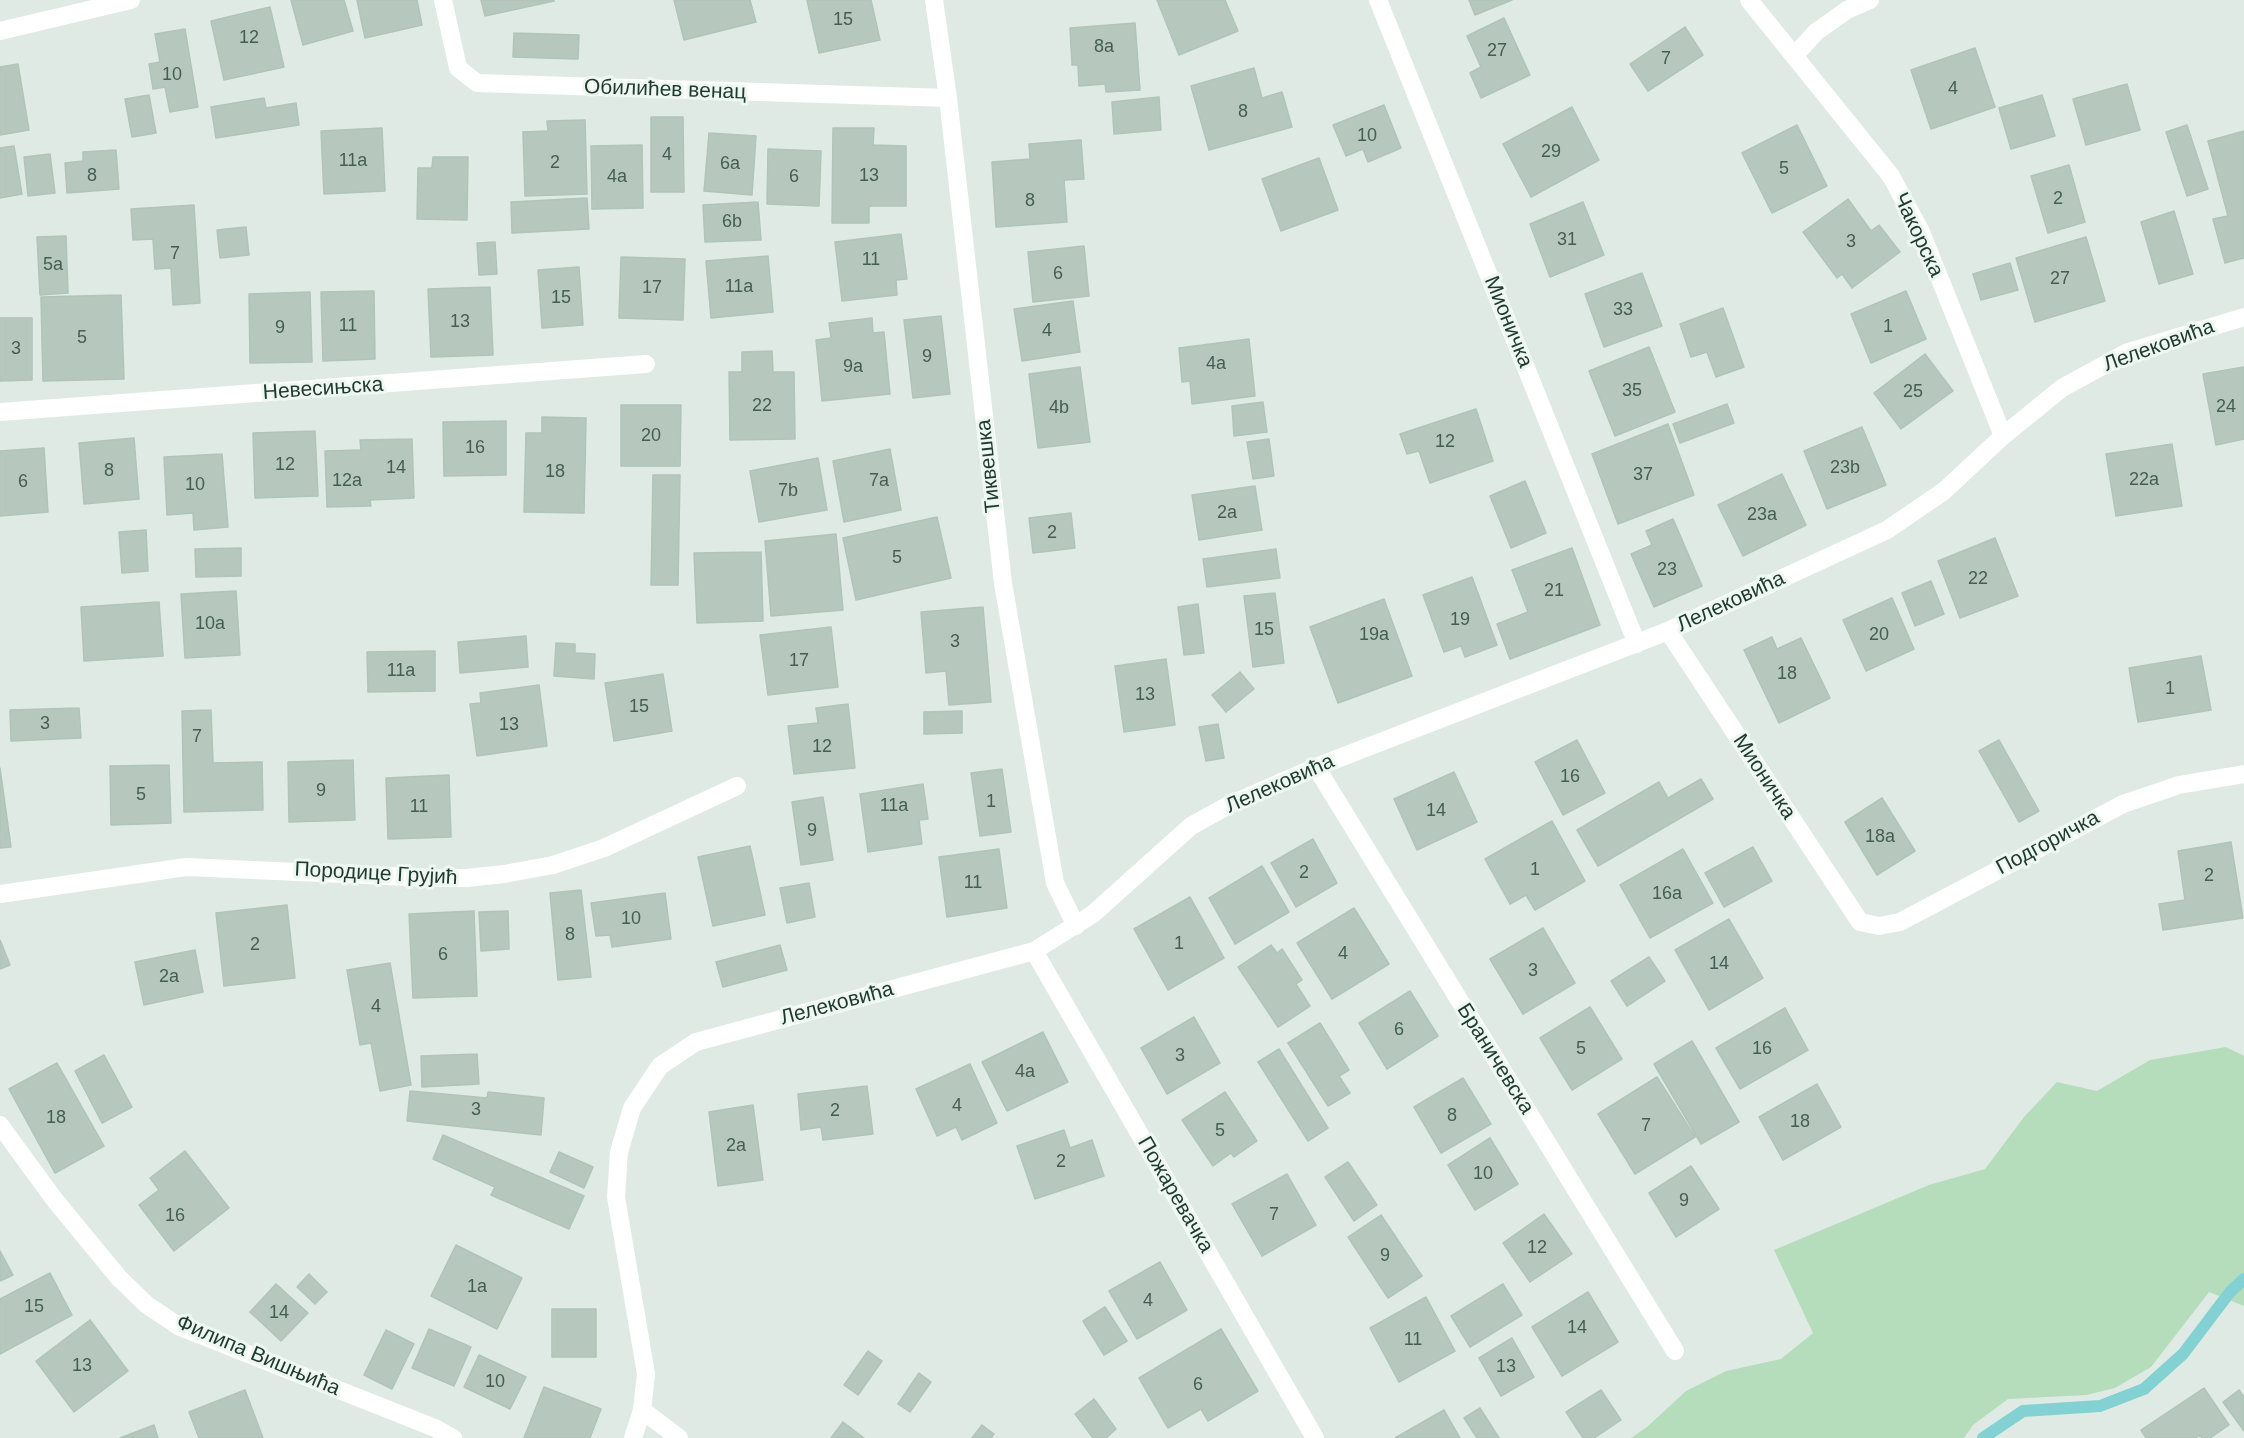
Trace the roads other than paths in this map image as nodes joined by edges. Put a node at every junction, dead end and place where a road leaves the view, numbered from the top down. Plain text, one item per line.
1 (131, 0) edge
2 (443, 0) edge
3 (934, 0) edge
4 (1378, 0) edge
5 (1749, 0) edge
6 (1870, 0) edge
7 (0, 31) edge
8 (1795, 55) junction
9 (948, 98) junction
10 (2244, 317) edge
11 (646, 364) dead end
12 (0, 412) edge
13 (2002, 436) junction
14 (1668, 631) junction
15 (1637, 644) junction
16 (1316, 766) junction
17 (2244, 774) edge
18 (737, 786) dead end
19 (0, 894) edge
20 (1860, 922) joint
21 (1076, 926) junction
22 (1034, 951) junction
23 (0, 1125) edge
24 (1675, 1351) dead end
25 (642, 1410) junction
26 (453, 1438) edge
27 (633, 1438) edge
28 (678, 1438) edge
29 (1316, 1438) edge

1 - 7 street
2 - 9 street, Обилићев венац
3 - 9 street, Тиквешка
4 - 15 street, Мионичка
5 - 8 street, Чакорска
6 - 8 street
8 - 13 street, Чакорска
9 - 21 street, Тиквешка
10 - 13 street, Лелековића
11 - 12 street, Невесињска
13 - 14 street, Лелековића
14 - 15 street, Лелековића
14 - 20 street, Мионичка
15 - 16 street, Лелековића
16 - 21 street, Лелековића
16 - 24 street, Браничевска
17 - 20 street, Подгоричка
18 - 19 street, Породице Грујић
21 - 22 street, Лелековића
22 - 25 street, Лелековића
22 - 29 street, Пожаревачка
23 - 26 street, Филипа Вишњића
25 - 27 street, Лелековића
25 - 28 street

